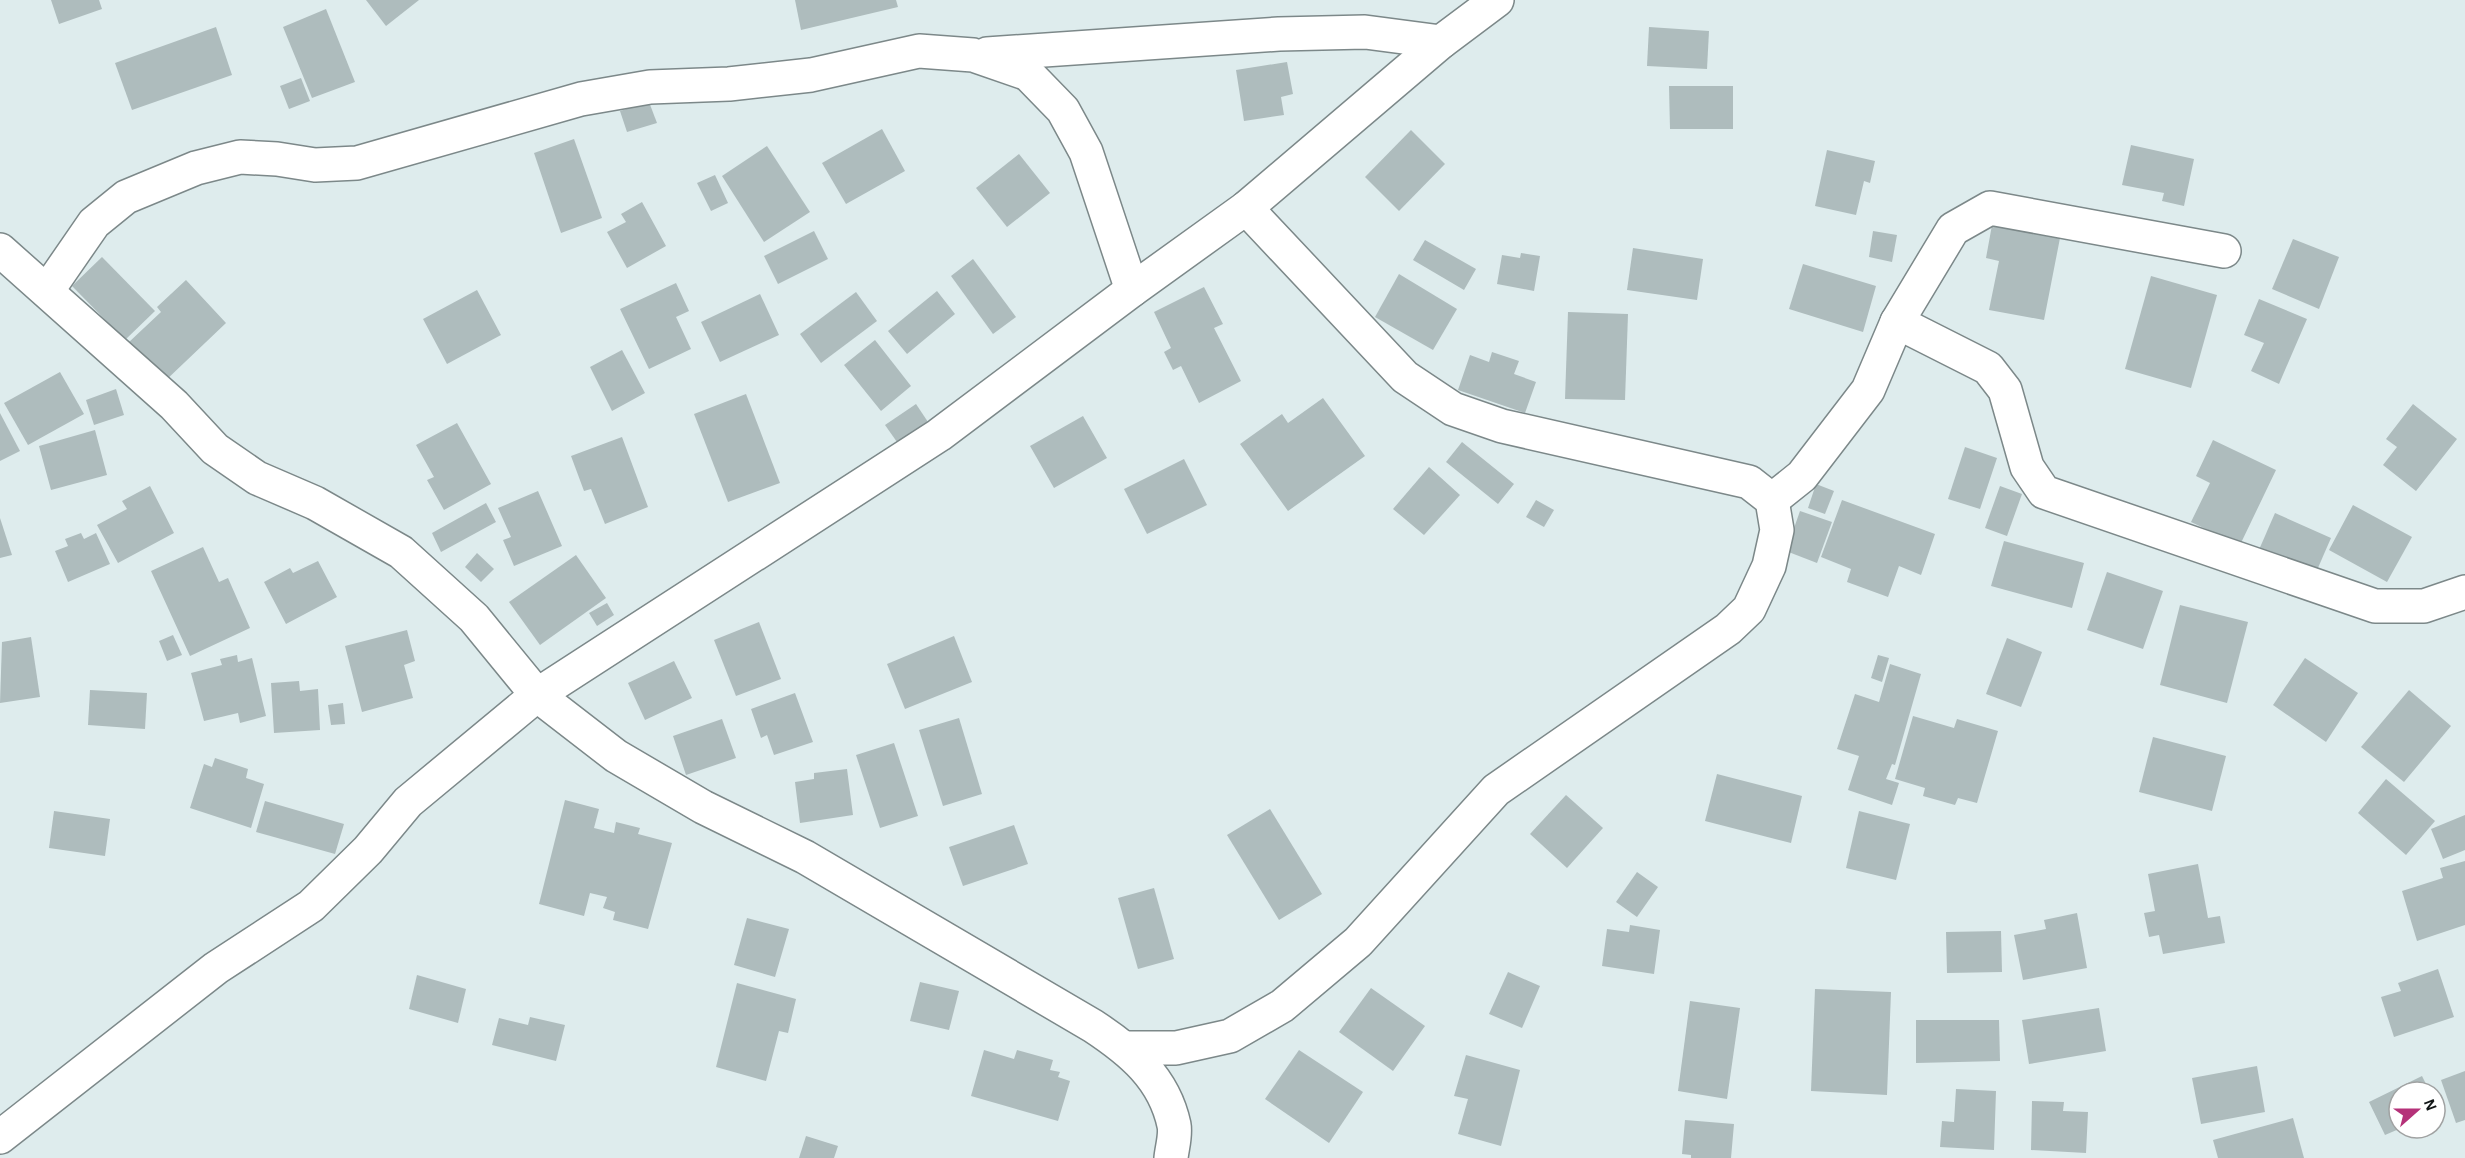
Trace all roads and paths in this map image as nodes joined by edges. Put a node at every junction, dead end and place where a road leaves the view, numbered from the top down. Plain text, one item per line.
1 (1497, 0) edge
2 (1441, 42) junction
3 (973, 55) junction
4 (1246, 207) junction
5 (0, 250) edge
6 (2224, 251) dead end
7 (1132, 290) junction
8 (46, 291) junction
9 (1897, 322) junction
10 (1772, 500) junction
11 (2465, 592) edge
12 (537, 694) junction
13 (1127, 1048) junction
14 (0, 1137) edge
15 (1171, 1158) edge

1 - 2 street
2 - 3 street
2 - 4 street
3 - 7 street
3 - 8 street
4 - 7 street
4 - 10 street
5 - 8 street
6 - 9 street
7 - 12 street
8 - 12 street
9 - 10 street
9 - 11 street
10 - 13 street
12 - 13 street
12 - 14 street
13 - 15 street

